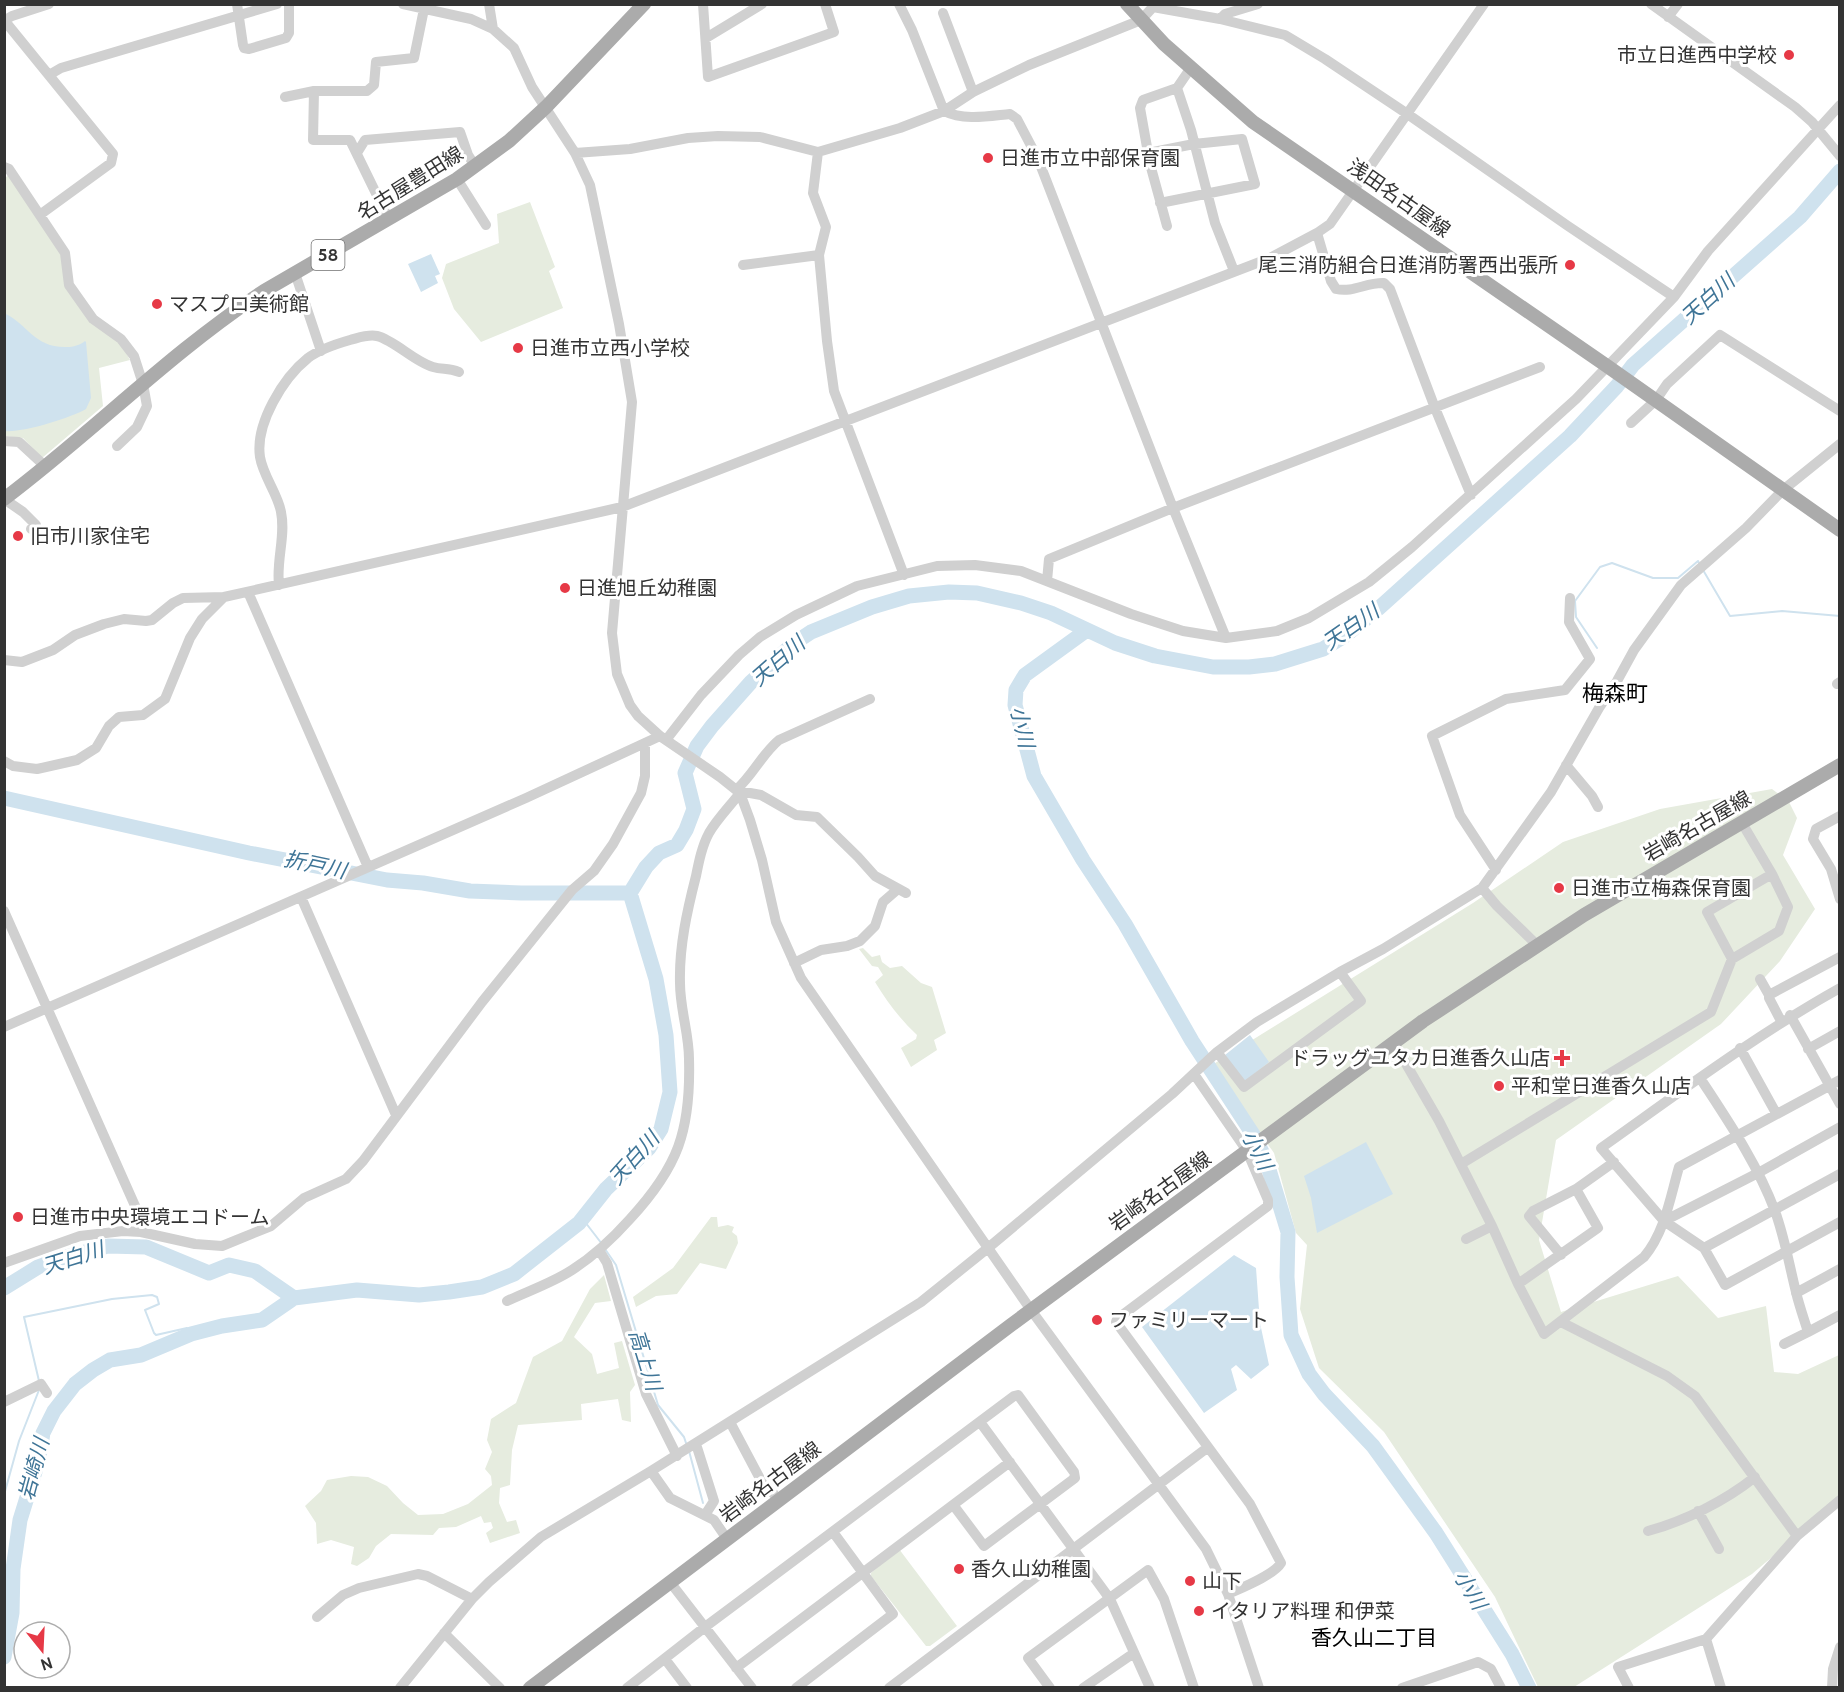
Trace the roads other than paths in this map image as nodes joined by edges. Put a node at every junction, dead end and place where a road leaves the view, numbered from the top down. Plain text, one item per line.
1 (49, 4) edge
2 (277, 4) edge
3 (289, 4) edge
4 (403, 4) edge
5 (489, 4) edge
6 (703, 4) edge
7 (762, 4) edge
8 (825, 4) edge
9 (899, 4) edge
10 (1127, 4) edge
11 (1258, 4) edge
12 (1484, 4) edge
13 (1651, 4) edge
14 (1678, 4) edge
15 (642, 5) edge
16 (1153, 6) edge
17 (424, 9) junction
18 (238, 10) edge
19 (943, 13) dead end
20 (1668, 17) junction
21 (1220, 19) junction
22 (5, 20) edge
23 (1141, 20) junction
24 (493, 29) junction
25 (706, 38) junction
26 (1190, 69) junction
27 (49, 75) junction
28 (1178, 88) junction
29 (314, 91) junction
30 (973, 92) junction
31 (285, 97) dead end
32 (1839, 105) edge
33 (546, 107) junction
34 (944, 111) junction
35 (1406, 113) junction
36 (1820, 133) junction
37 (1194, 144) junction
38 (818, 152) junction
39 (357, 153) junction
40 (575, 153) junction
41 (1148, 153) junction
42 (1839, 156) edge
43 (475, 166) junction
44 (6, 170) edge
45 (457, 179) junction
46 (1354, 190) junction
47 (1207, 192) junction
48 (1160, 203) junction
49 (41, 214) junction
50 (389, 220) junction
51 (486, 225) dead end
52 (1167, 226) dead end
53 (1317, 233) junction
54 (819, 255) junction
55 (743, 266) dead end
56 (1233, 271) junction
57 (296, 273) junction
58 (1674, 297) junction
59 (1102, 321) junction
60 (321, 351) junction
61 (1607, 366) junction
62 (1540, 367) dead end
63 (459, 372) dead end
64 (143, 384) junction
65 (1656, 400) junction
66 (1435, 408) junction
67 (1839, 411) edge
68 (847, 422) junction
69 (1631, 423) dead end
70 (4, 441) edge
71 (1839, 444) edge
72 (117, 446) dead end
73 (46, 467) junction
74 (1784, 490) junction
75 (1471, 495) junction
76 (4, 499) edge
77 (622, 507) junction
78 (1173, 508) junction
79 (31, 530) dead end
80 (1839, 530) edge
81 (904, 575) junction
82 (1047, 581) junction
83 (279, 585) junction
84 (248, 592) junction
85 (224, 597) junction
86 (1570, 598) dead end
87 (1226, 638) junction
88 (4, 660) edge
89 (870, 699) dead end
90 (663, 738) junction
91 (645, 745) junction
92 (4, 761) edge
93 (1566, 765) junction
94 (1839, 765) edge
95 (738, 792) junction
96 (1598, 807) dead end
97 (1839, 816) edge
98 (1742, 824) junction
99 (368, 867) junction
100 (1496, 870) junction
101 (1772, 874) junction
102 (1482, 888) junction
103 (1839, 892) edge
104 (301, 897) junction
105 (4, 911) edge
106 (1537, 945) junction
107 (1839, 957) edge
108 (1732, 959) junction
109 (794, 963) junction
110 (1340, 972) junction
111 (1760, 979) dead end
112 (1839, 988) edge
113 (1769, 995) junction
114 (48, 1008) junction
115 (1786, 1018) junction
116 (4, 1027) edge
117 (1839, 1031) edge
118 (1394, 1043) junction
119 (1740, 1048) junction
120 (1808, 1048) junction
121 (1214, 1055) junction
122 (1197, 1071) junction
123 (1700, 1078) junction
124 (1839, 1080) edge
125 (1829, 1085) junction
126 (1839, 1104) edge
127 (1776, 1113) junction
128 (396, 1115) junction
129 (1839, 1127) edge
130 (1738, 1135) junction
131 (1250, 1149) junction
132 (1614, 1162) junction
133 (1461, 1164) junction
134 (1758, 1173) junction
135 (1839, 1174) edge
136 (1576, 1189) junction
137 (1774, 1210) junction
138 (1664, 1221) junction
139 (1839, 1222) edge
140 (1492, 1226) junction
141 (141, 1232) junction
142 (1466, 1239) dead end
143 (602, 1247) junction
144 (988, 1248) junction
145 (1704, 1248) junction
146 (1788, 1251) junction
147 (1560, 1255) junction
148 (4, 1263) edge
149 (1839, 1269) edge
150 (1518, 1284) junction
151 (1796, 1293) junction
152 (507, 1301) dead end
153 (1031, 1310) junction
154 (1839, 1315) edge
155 (1561, 1322) junction
156 (1808, 1332) junction
157 (1784, 1344) dead end
158 (48, 1393) dead end
159 (4, 1402) edge
160 (730, 1422) junction
161 (980, 1422) junction
162 (1207, 1448) junction
163 (687, 1449) junction
164 (1010, 1462) junction
165 (651, 1472) junction
166 (1755, 1477) junction
167 (1160, 1483) junction
168 (778, 1500) junction
169 (1839, 1500) edge
170 (1039, 1503) junction
171 (954, 1506) junction
172 (1698, 1511) junction
173 (705, 1515) junction
174 (1648, 1531) dead end
175 (833, 1532) junction
176 (1797, 1536) junction
177 (727, 1539) junction
178 (1073, 1548) junction
179 (1719, 1549) dead end
180 (863, 1573) junction
181 (670, 1582) junction
182 (1228, 1594) junction
183 (472, 1599) junction
184 (1110, 1599) junction
185 (317, 1617) dead end
186 (705, 1627) junction
187 (444, 1633) junction
188 (1706, 1638) junction
189 (1839, 1647) edge
190 (1134, 1653) junction
191 (665, 1659) junction
192 (736, 1668) junction
193 (400, 1688) edge
194 (500, 1688) edge
195 (530, 1688) edge
196 (627, 1688) edge
197 (687, 1688) edge
198 (752, 1688) edge
199 (796, 1688) edge
200 (889, 1688) edge
201 (1050, 1688) edge
202 (1083, 1688) edge
203 (1150, 1688) edge
204 (1194, 1688) edge
205 (1259, 1688) edge
206 (1402, 1688) edge
207 (1501, 1688) edge
208 (1629, 1688) edge
209 (1721, 1688) edge
210 (1832, 1688) edge

1 - 22 street
2 - 18 street
3 - 18 street
4 - 17 street
5 - 24 street
6 - 25 street
7 - 25 street
8 - 25 street
9 - 34 street
10 - 23 main road, 浅田名古屋線
11 - 21 street
12 - 35 street
13 - 20 street
14 - 20 street
15 - 33 main road, 名古屋豊田線 / 58
16 - 21 street
16 - 23 street
17 - 24 street
17 - 29 street
18 - 27 street
19 - 30 street
20 - 36 street
21 - 35 street
22 - 27 street
23 - 26 main road, 浅田名古屋線
23 - 30 street
24 - 33 street
26 - 28 street
26 - 46 main road, 浅田名古屋線
27 - 49 street
28 - 37 street
28 - 41 street
29 - 31 street
29 - 39 street
30 - 34 street
32 - 36 street
33 - 40 street
33 - 43 main road, 名古屋豊田線 / 58
34 - 38 street
34 - 59 street
35 - 46 street
35 - 58 street
36 - 42 street
36 - 58 street
37 - 41 street
37 - 47 street
37 - 47 street
38 - 40 street
38 - 54 street
39 - 43 street
39 - 50 street
40 - 77 street
41 - 48 street
43 - 45 main road, 名古屋豊田線 / 58
44 - 49 street
45 - 50 main road, 名古屋豊田線 / 58
45 - 51 street
46 - 53 street
46 - 61 main road, 浅田名古屋線
47 - 48 street
47 - 56 street
48 - 52 street
49 - 64 street
50 - 57 main road, 名古屋豊田線 / 58
53 - 56 street
53 - 66 street
54 - 55 street
54 - 68 street
56 - 59 street
57 - 60 street
57 - 64 main road, 名古屋豊田線 / 58
58 - 61 street
59 - 68 street
59 - 78 street
60 - 63 street
60 - 83 street
61 - 65 main road, 浅田名古屋線
61 - 75 street
62 - 66 street
64 - 72 street
64 - 73 main road, 名古屋豊田線 / 58
65 - 67 street
65 - 69 street
65 - 74 main road, 浅田名古屋線
66 - 75 street
66 - 78 street
68 - 77 street
68 - 81 street
70 - 73 street
71 - 74 street
73 - 76 main road, 名古屋豊田線 / 58
74 - 80 main road, 浅田名古屋線
74 - 93 street
75 - 87 street
76 - 79 street
77 - 83 street
77 - 90 street
78 - 82 street
78 - 87 street
81 - 82 street
81 - 90 street
82 - 87 street
83 - 84 street
84 - 85 street
84 - 99 street
85 - 88 street
85 - 92 street
86 - 100 street
89 - 95 street
90 - 91 street
90 - 95 street
91 - 99 street
91 - 128 street
93 - 96 street
93 - 100 street
94 - 98 main road, 岩崎名古屋線
95 - 109 street
95 - 109 street
95 - 143 street
97 - 103 street
98 - 101 street
98 - 106 main road, 岩崎名古屋線
99 - 104 street
100 - 102 street
101 - 108 street
101 - 108 street
102 - 106 street
102 - 110 street
104 - 114 street
104 - 128 street
105 - 114 street
106 - 118 main road, 岩崎名古屋線
107 - 113 street
108 - 133 street
109 - 144 street
110 - 121 street
110 - 121 street
111 - 113 street
112 - 115 street
113 - 115 street
114 - 116 street
114 - 141 street
115 - 119 street
115 - 120 street
117 - 120 street
118 - 131 main road, 岩崎名古屋線
118 - 133 street
119 - 123 street
119 - 127 street
120 - 125 street
121 - 122 street
122 - 131 street
122 - 144 street
123 - 130 street
123 - 132 street
124 - 125 street
125 - 126 street
125 - 127 street
127 - 130 street
128 - 141 street
129 - 134 street
130 - 134 street
130 - 138 street
131 - 153 main road, 岩崎名古屋線
131 - 162 street
132 - 136 street
132 - 138 street
133 - 140 street
134 - 137 street
134 - 138 street
135 - 137 street
136 - 147 street
136 - 147 street
137 - 145 street
137 - 146 street
138 - 145 street
138 - 155 street
139 - 146 street
140 - 142 street
140 - 150 street
141 - 148 street
143 - 152 street
143 - 163 street
144 - 153 street
144 - 160 street
145 - 146 street
146 - 151 street
147 - 150 street
149 - 151 street
150 - 155 street
151 - 156 street
153 - 167 street
153 - 168 main road, 岩崎名古屋線
154 - 156 street
155 - 166 street
156 - 157 street
158 - 159 street
160 - 163 street
160 - 168 street
161 - 164 street
161 - 170 street
161 - 175 street
162 - 167 street
162 - 182 street
163 - 165 street
163 - 173 street
164 - 170 street
164 - 171 street
165 - 173 street
165 - 183 street
166 - 172 street
166 - 176 street
167 - 178 street
167 - 182 street
168 - 177 main road, 岩崎名古屋線
169 - 176 street
170 - 171 street
170 - 178 street
171 - 180 street
172 - 174 street
172 - 179 street
173 - 177 street
175 - 180 street
175 - 186 street
176 - 188 street
177 - 181 main road, 岩崎名古屋線
178 - 184 street
178 - 200 street
180 - 192 street
180 - 199 street
181 - 186 street
181 - 195 main road, 岩崎名古屋線
182 - 205 street
183 - 185 street
183 - 187 street
184 - 190 street
184 - 201 street
184 - 204 street
186 - 191 street
186 - 192 street
187 - 193 street
187 - 194 street
188 - 208 street
188 - 209 street
189 - 210 street
190 - 202 street
190 - 203 street
191 - 196 street
191 - 197 street
192 - 198 street
206 - 207 street

